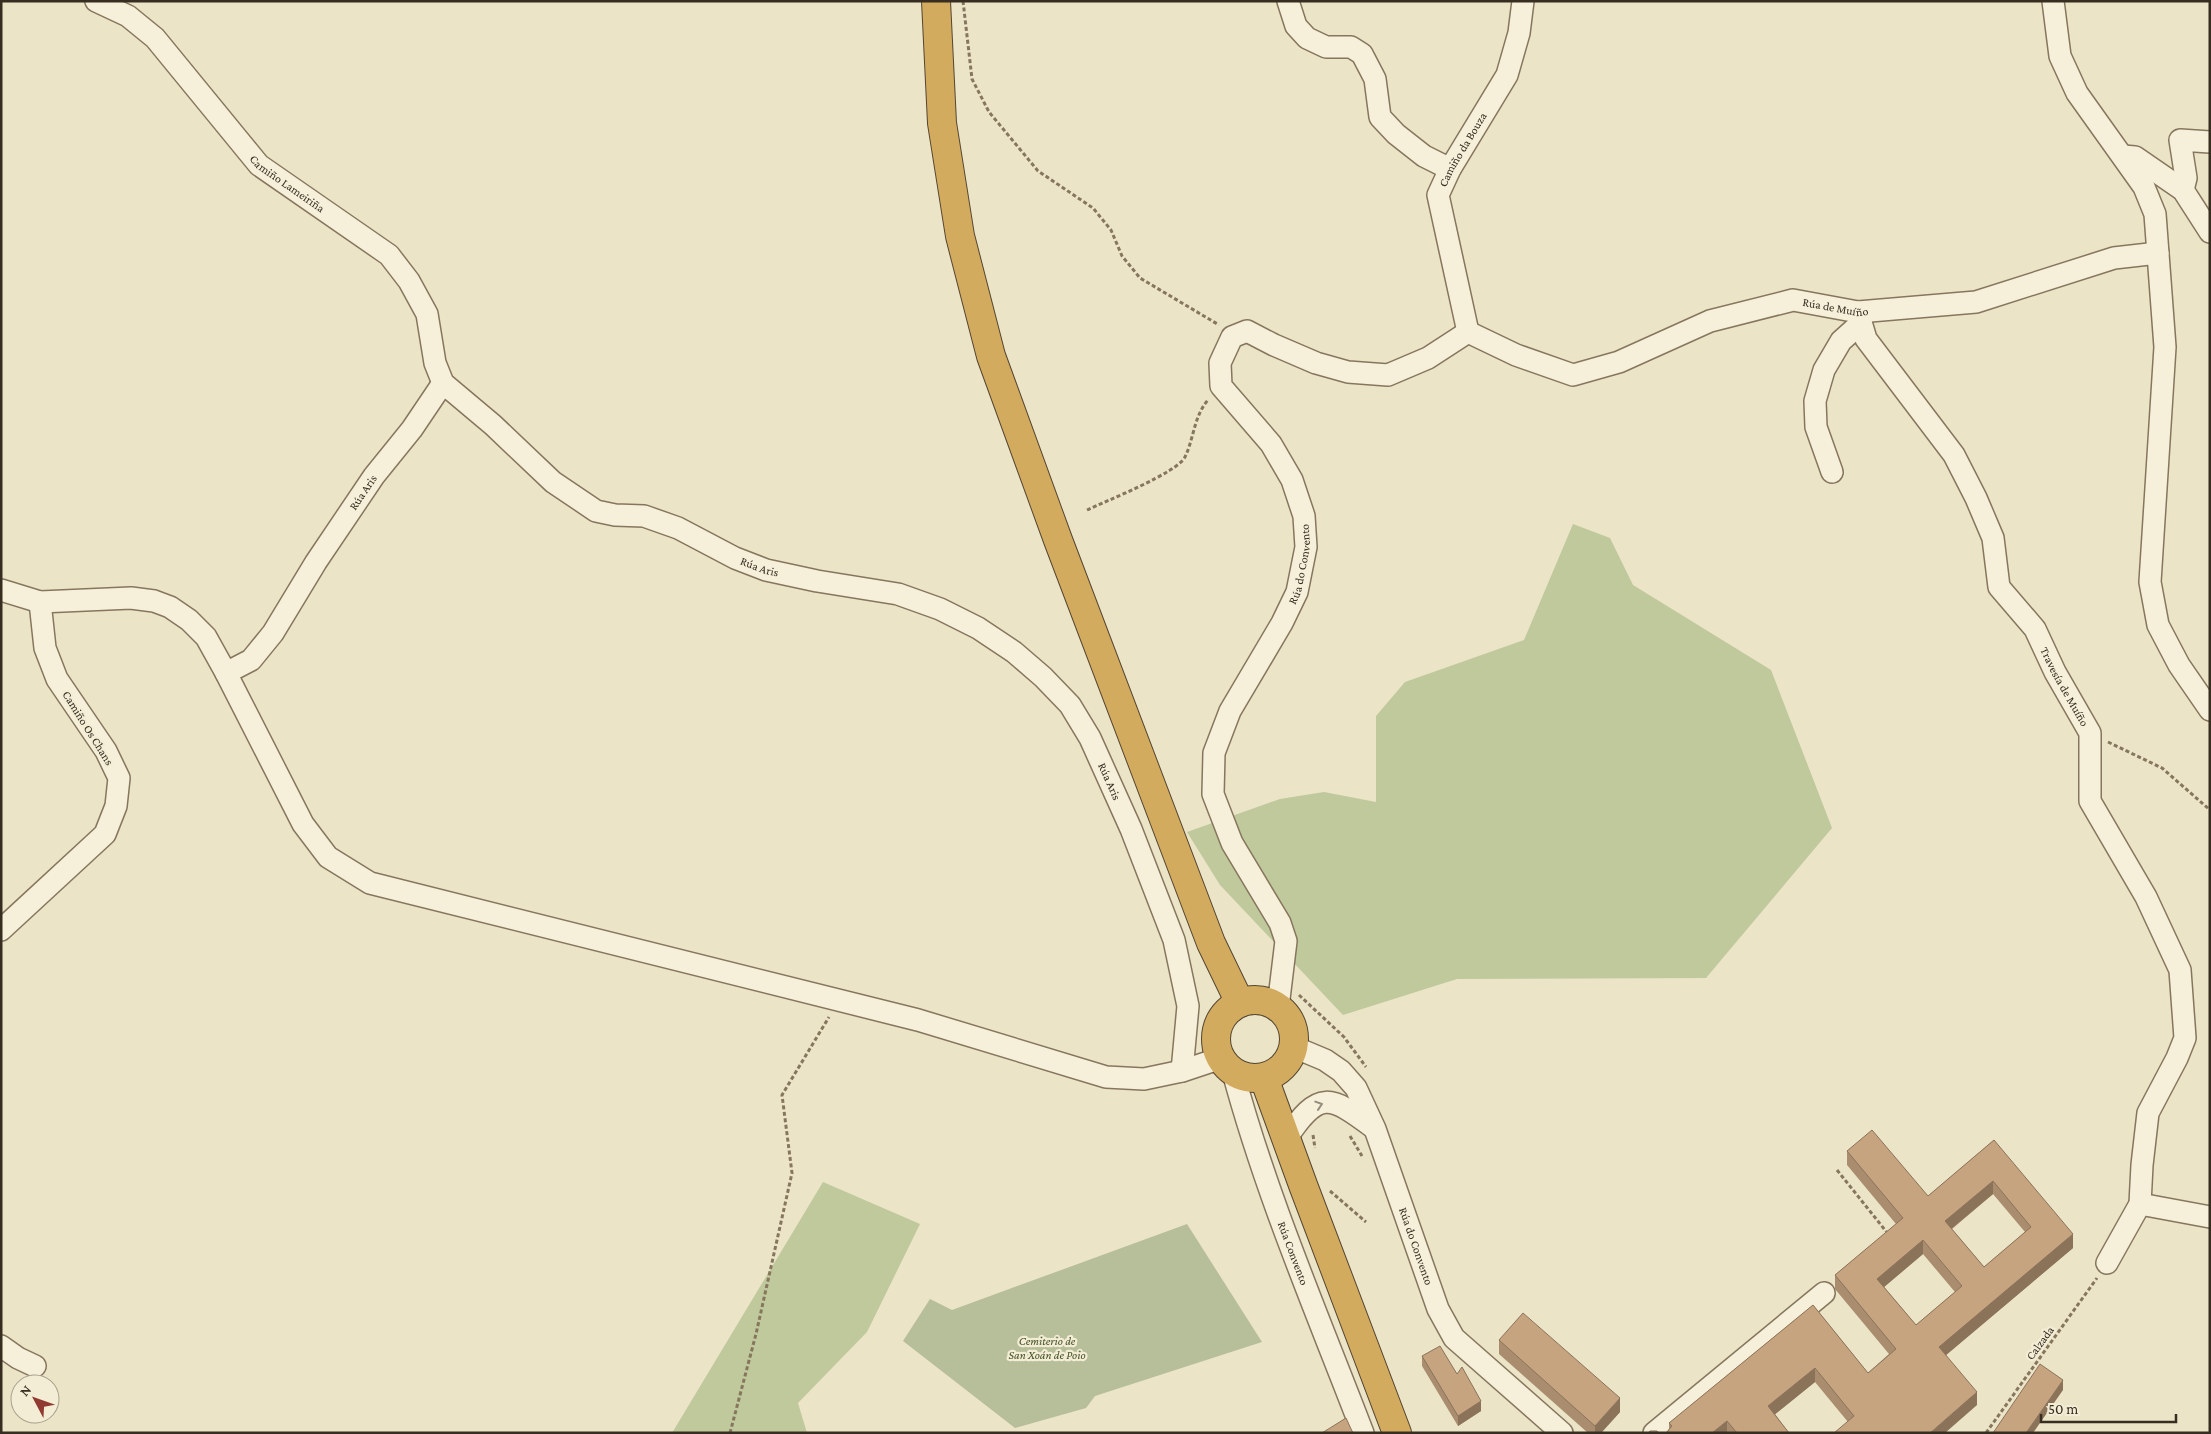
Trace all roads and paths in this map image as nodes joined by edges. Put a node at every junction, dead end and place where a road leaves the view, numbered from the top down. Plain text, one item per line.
1 (96, 1) edge
2 (936, 1) edge
3 (963, 1) edge
4 (1288, 1) edge
5 (1524, 1) edge
6 (2053, 1) edge
7 (2210, 142) edge
8 (2123, 156) junction
9 (1450, 169) junction
10 (2183, 190) junction
11 (2210, 232) edge
12 (2158, 253) junction
13 (1859, 318) junction
14 (1468, 332) junction
15 (1232, 337) junction
16 (443, 383) junction
17 (1221, 386) junction
18 (1832, 472) dead end
19 (1087, 510) dead end
20 (1, 590) edge
21 (40, 602) junction
22 (226, 673) junction
23 (2210, 710) edge
24 (2090, 733) junction
25 (2210, 810) edge
26 (1, 930) edge
27 (839, 1000) junction
28 (1240, 1002) junction
29 (1278, 1006) junction
30 (1294, 1047) junction
31 (1227, 1065) junction
32 (1182, 1071) junction
33 (1264, 1078) junction
34 (1375, 1129) junction
35 (1315, 1130) dead end
36 (1349, 1134) dead end
37 (1286, 1139) junction
38 (1317, 1153) dead end
39 (1365, 1160) dead end
40 (1836, 1170) dead end
41 (1303, 1185) junction
42 (2140, 1204) junction
43 (2210, 1217) edge
44 (1366, 1222) dead end
45 (1890, 1237) edge
46 (2107, 1263) joint
47 (1824, 1293) dead end
48 (1, 1346) edge
49 (35, 1366) dead end
50 (730, 1433) edge
51 (1363, 1433) edge
52 (1397, 1433) edge
53 (1562, 1433) edge
54 (1654, 1433) edge
55 (1986, 1433) edge

1 - 16 street, Camiño Lameiriña
2 - 28 highway
3 - 15 path
4 - 9 street
5 - 9 street, Camiño da Bouza
6 - 8 street
7 - 10 street
8 - 10 street
8 - 12 street
9 - 14 street, Camiño da Bouza
10 - 11 street
12 - 13 street, Rúa de Muíño
12 - 23 street
13 - 14 street, Rúa de Muíño
13 - 18 street
13 - 24 street, Travesía de Muíño
14 - 15 street
15 - 17 street
16 - 22 street, Rúa Aris
16 - 32 street, Rúa Aris
17 - 19 path
17 - 29 street, Rúa do Convento
20 - 21 street
21 - 22 street
21 - 26 street, Camiño Os Chans
22 - 27 street
24 - 25 path
24 - 42 street, Travesía de Muíño
27 - 32 street
27 - 50 path
28 - 29 highway
28 - 31 highway
29 - 30 highway
30 - 33 highway
30 - 34 street, Rúa do Convento
31 - 32 street
31 - 33 highway
31 - 51 street, Rúa Convento
33 - 37 highway
37 -> 34 street
34 - 53 street, Rúa do Convento
35 - 38 path
36 - 39 path
37 - 41 highway
40 - 45 path
41 - 44 path
41 - 52 highway
42 - 43 street
42 - 46 street, Travesía de Muíño
46 - 55 path, Calzada
47 - 54 street
48 - 49 street

